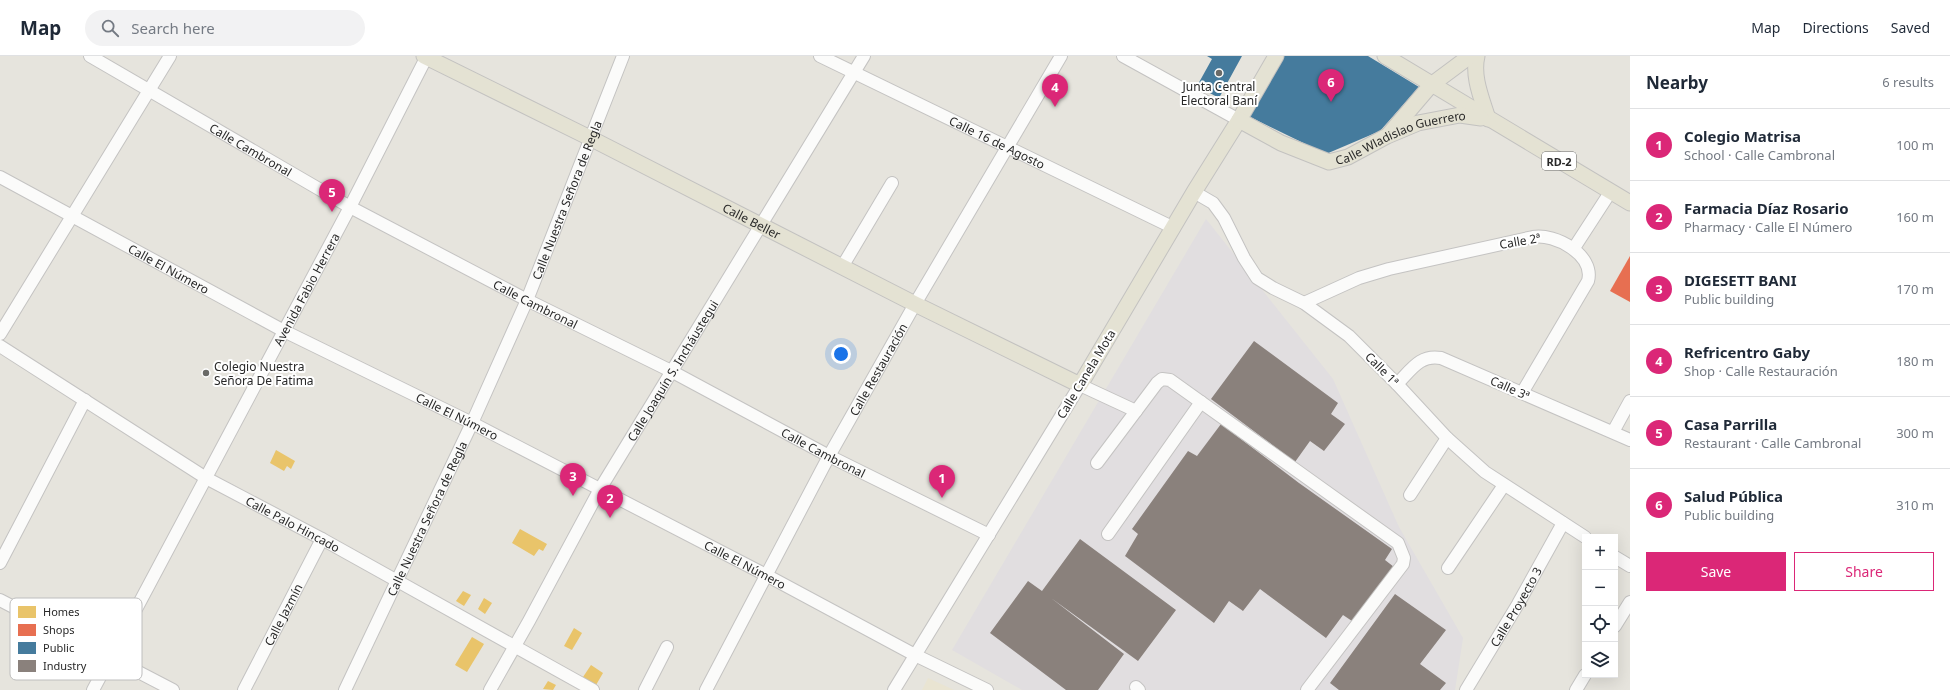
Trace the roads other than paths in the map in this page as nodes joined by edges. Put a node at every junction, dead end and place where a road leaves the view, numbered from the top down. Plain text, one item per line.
1 (90, 56) edge
2 (170, 56) edge
3 (426, 56) edge
4 (623, 56) edge
5 (820, 56) edge
6 (864, 56) edge
7 (1061, 56) edge
8 (1123, 56) edge
9 (1276, 56) edge
10 (1385, 56) edge
11 (1470, 56) edge
12 (1477, 56) edge
13 (854, 73) junction
14 (1431, 85) junction
15 (149, 91) junction
16 (1488, 119) junction
17 (1239, 120) junction
18 (1387, 136) junction
19 (590, 138) junction
20 (1006, 147) junction
21 (0, 177) edge
22 (892, 183) dead end
23 (1611, 191) junction
24 (1194, 192) junction
25 (1630, 203) edge
26 (350, 207) junction
27 (72, 216) junction
28 (760, 226) junction
29 (1174, 228) junction
30 (1574, 248) junction
31 (842, 267) junction
32 (527, 300) junction
33 (1304, 303) junction
34 (915, 304) junction
35 (284, 330) junction
36 (0, 334) edge
37 (0, 346) edge
38 (671, 371) junction
39 (1397, 384) junction
40 (1080, 385) junction
41 (1522, 393) junction
42 (85, 400) junction
43 (1630, 401) edge
44 (1201, 402) junction
45 (1136, 411) junction
46 (472, 423) junction
47 (1613, 432) junction
48 (1447, 438) junction
49 (1630, 440) edge
50 (829, 456) junction
51 (1096, 463) dead end
52 (206, 478) junction
53 (1504, 485) junction
54 (600, 489) junction
55 (1410, 495) dead end
56 (1563, 523) junction
57 (1108, 534) dead end
58 (989, 535) junction
59 (1582, 535) edge
60 (322, 539) junction
61 (1618, 559) edge
62 (0, 563) edge
63 (1630, 566) edge
64 (1448, 568) dead end
65 (766, 575) junction
66 (398, 581) junction
67 (141, 598) edge
68 (0, 600) edge
69 (1630, 602) edge
70 (10, 605) edge
71 (1618, 621) edge
72 (514, 646) junction
73 (667, 647) dead end
74 (915, 655) junction
75 (142, 673) edge
76 (1583, 678) edge
77 (97, 680) edge
78 (711, 688) edge
79 (1312, 689) edge
80 (92, 690) edge
81 (173, 690) edge
82 (244, 690) edge
83 (345, 690) edge
84 (490, 690) edge
85 (593, 690) edge
86 (645, 690) edge
87 (894, 690) edge
88 (987, 690) edge
89 (1466, 690) edge
90 (1576, 690) edge

1 - 15 street, Calle Cambronal
2 - 15 street
3 - 19 main road, Calle Beller
3 - 26 street, Avenida Fabio Herrera
4 - 19 street, Calle Nuestra Señora de Regla
5 - 13 street, Calle 16 de Agosto
6 - 13 street, Calle Joaquín S. Incháustegui
7 - 20 street, Calle Restauración
8 - 17 street, Calle Wladislao Guerrero
9 - 17 main road, Calle Canela Mota
10 - 14 main road, RD-2
11 - 14 main road
12 - 16 main road
13 - 20 street, Calle 16 de Agosto
13 - 28 street, Calle Joaquín S. Incháustegui
14 - 16 main road, RD-2
14 - 18 main road
15 - 26 street, Calle Cambronal
15 - 27 street
16 - 18 main road, Calle Wladislao Guerrero
16 - 23 main road, RD-2
17 - 18 main road, Calle Wladislao Guerrero
17 - 24 main road, Calle Canela Mota
19 - 28 main road, Calle Beller
19 - 32 street, Calle Nuestra Señora de Regla
20 - 29 street, Calle 16 de Agosto
20 - 34 street, Calle Restauración
21 - 27 street, Calle El Número
22 - 31 street
23 - 25 main road, RD-2
23 - 30 street
24 - 29 main road, Calle Canela Mota
24 - 33 street, Calle 1ª
26 - 32 street, Calle Cambronal
26 - 35 street, Avenida Fabio Herrera
27 - 35 street, Calle El Número
27 - 36 street
28 - 31 main road, Calle Beller
28 - 38 street, Calle Joaquín S. Incháustegui
29 - 40 main road, Calle Canela Mota
30 - 33 street, Calle 2ª
30 - 41 street
31 - 34 main road, Calle Beller
32 - 38 street, Calle Cambronal
32 - 46 street, Calle Nuestra Señora de Regla
33 - 39 street, Calle 1ª
34 - 40 main road, Calle Beller
34 - 50 street, Calle Restauración
35 - 46 street, Calle El Número
35 - 52 street, Avenida Fabio Herrera
37 - 42 street, Calle Palo Hincado
38 - 50 street, Calle Cambronal
38 - 54 street, Calle Joaquín S. Incháustegui
39 - 41 street, Calle 3ª
39 - 48 street, Calle 1ª
40 - 45 street
40 - 58 street, Calle Canela Mota
41 - 47 street, Calle 3ª
42 - 52 street, Calle Palo Hincado
42 - 62 street
43 - 47 street
44 - 45 street
44 - 57 street
44 - 79 street
45 - 51 street
46 - 54 street, Calle El Número
46 - 66 street, Calle Nuestra Señora de Regla
47 - 49 street, Calle 3ª
48 - 53 street, Calle 1ª
48 - 55 street
50 - 58 street, Calle Cambronal
50 - 65 street, Calle Restauración
52 - 60 street, Calle Palo Hincado
52 - 67 street, Avenida Fabio Herrera
53 - 56 street, Calle 1ª
53 - 64 street
54 - 65 street, Calle El Número
54 - 72 street, Calle Joaquín S. Incháustegui
56 - 59 street, Calle 1ª
56 - 89 street, Calle Proyecto 3
58 - 74 street, Calle Canela Mota
60 - 66 street, Calle Palo Hincado
60 - 82 street, Calle Jazmín
61 - 63 street
65 - 74 street, Calle El Número
65 - 78 street, Calle Restauración
66 - 72 street, Calle Palo Hincado
66 - 83 street, Calle Nuestra Señora de Regla
68 - 70 street
69 - 71 street
72 - 84 street, Calle Joaquín S. Incháustegui
72 - 85 street, Calle Palo Hincado
73 - 86 street
74 - 87 street, Calle Canela Mota
74 - 88 street, Calle El Número
75 - 81 street
76 - 90 street
77 - 80 street, Avenida Fabio Herrera

